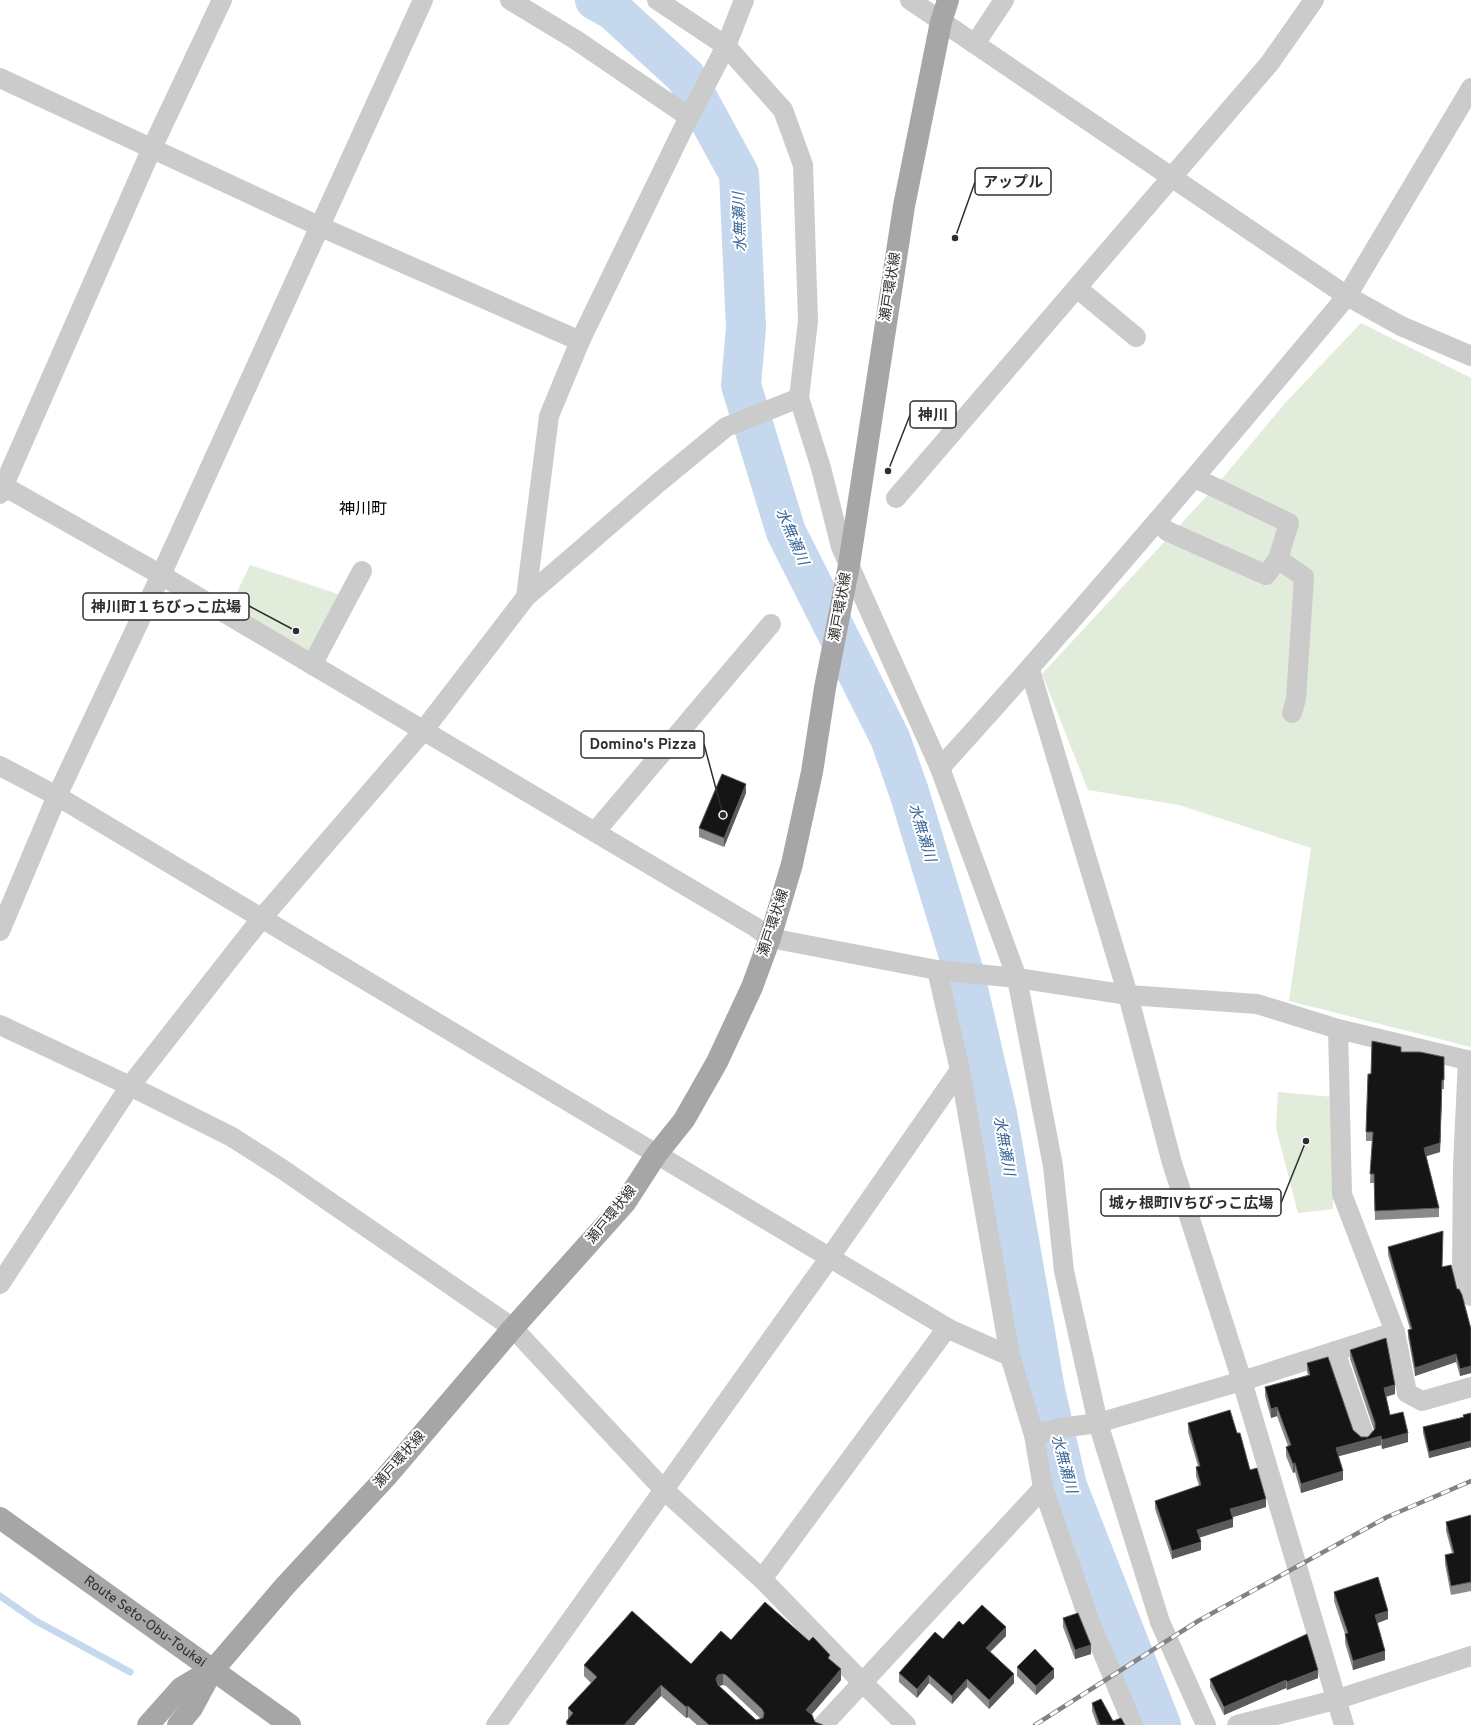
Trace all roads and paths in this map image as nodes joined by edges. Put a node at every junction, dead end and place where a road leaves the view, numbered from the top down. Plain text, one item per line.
1 (222, 0) edge
2 (423, 0) edge
3 (510, 0) edge
4 (657, 0) edge
5 (744, 0) edge
6 (910, 0) edge
7 (948, 0) edge
8 (1004, 0) edge
9 (1314, 0) edge
10 (941, 22) junction
11 (975, 44) junction
12 (726, 46) junction
13 (0, 78) edge
14 (1471, 88) edge
15 (687, 122) junction
16 (152, 148) junction
17 (1172, 178) junction
18 (320, 227) junction
19 (1077, 288) junction
20 (1347, 296) junction
21 (1136, 337) dead end
22 (580, 341) junction
23 (1471, 356) edge
24 (799, 398) junction
25 (1195, 478) junction
26 (1, 488) edge
27 (896, 498) dead end
28 (1158, 521) junction
29 (1278, 560) junction
30 (848, 565) junction
31 (362, 571) dead end
32 (161, 575) junction
33 (526, 597) junction
34 (771, 624) dead end
35 (312, 665) junction
36 (1030, 670) junction
37 (1292, 713) dead end
38 (423, 731) junction
39 (0, 766) edge
40 (940, 768) junction
41 (57, 796) junction
42 (595, 832) junction
43 (261, 919) junction
44 (0, 931) edge
45 (770, 938) junction
46 (937, 970) junction
47 (1017, 978) junction
48 (1128, 994) junction
49 (0, 1025) edge
50 (1338, 1029) junction
51 (1469, 1060) edge
52 (960, 1070) junction
53 (130, 1086) junction
54 (656, 1155) junction
55 (830, 1257) junction
56 (0, 1284) edge
57 (1471, 1296) edge
58 (513, 1328) junction
59 (948, 1328) junction
60 (1395, 1332) junction
61 (1335, 1351) junction
62 (1010, 1356) junction
63 (1242, 1381) junction
64 (1471, 1387) edge
65 (1098, 1423) junction
66 (1364, 1435) edge
67 (1034, 1436) junction
68 (1043, 1488) junction
69 (664, 1490) junction
70 (0, 1518) edge
71 (762, 1579) junction
72 (1471, 1656) edge
73 (213, 1669) junction
74 (862, 1682) junction
75 (1335, 1700) junction
76 (148, 1725) edge
77 (178, 1725) edge
78 (290, 1725) edge
79 (496, 1725) edge
80 (823, 1725) edge
81 (906, 1725) edge
82 (1133, 1725) edge
83 (1206, 1725) edge
84 (1237, 1725) edge
85 (1344, 1725) edge

1 - 16 street
2 - 18 street
3 - 15 street
4 - 12 street
5 - 12 street
6 - 10 street
7 - 10 main road, 瀬戸環状線
8 - 11 street
9 - 17 street
10 - 11 street
10 - 30 main road, 瀬戸環状線
11 - 17 street
12 - 15 street
12 - 24 street
13 - 16 street
14 - 20 street
15 - 22 street
16 - 18 street
16 - 26 street
17 - 19 street
17 - 20 street
18 - 22 street
18 - 32 street
19 - 21 street
19 - 27 street
20 - 23 street
20 - 25 street
22 - 33 street
24 - 30 street
24 - 33 street
25 - 28 street
25 - 29 street
26 - 32 street
28 - 29 street
28 - 36 street
29 - 37 street
30 - 40 street
30 - 45 main road, 瀬戸環状線
31 - 35 street
32 - 35 street
32 - 41 street
33 - 38 street
34 - 42 street
35 - 38 street
36 - 40 street
36 - 48 street
38 - 42 street
38 - 43 street
39 - 41 street
40 - 47 street
41 - 43 street
41 - 44 street
42 - 45 street
43 - 53 street
43 - 54 street
45 - 46 street
45 - 54 main road, 瀬戸環状線
46 - 47 street
46 - 52 street
47 - 48 street
47 - 65 street
48 - 50 street
48 - 63 street
49 - 53 street
50 - 51 street
50 - 60 street
51 - 57 street
52 - 55 street
52 - 62 street
53 - 56 street
53 - 58 street
54 - 55 street
54 - 58 main road, 瀬戸環状線
55 - 59 street
55 - 69 street
58 - 69 street
58 - 73 main road, 瀬戸環状線
59 - 62 street
59 - 71 street
60 - 61 street
60 - 64 street
61 - 63 street
61 - 66 street
62 - 67 street
63 - 65 street
63 - 75 street
65 - 67 street
65 - 83 street
67 - 68 street
68 - 74 street
68 - 82 street
69 - 71 street
69 - 79 street
70 - 73 main road, Route Seto-Obu-Toukai
71 - 74 street
72 - 75 street
73 - 76 main road, 瀬戸環状線
73 - 77 main road, 瀬戸環状線
73 - 78 main road, Route Seto-Obu-Toukai
74 - 80 street
74 - 81 street
75 - 84 street
75 - 85 street

